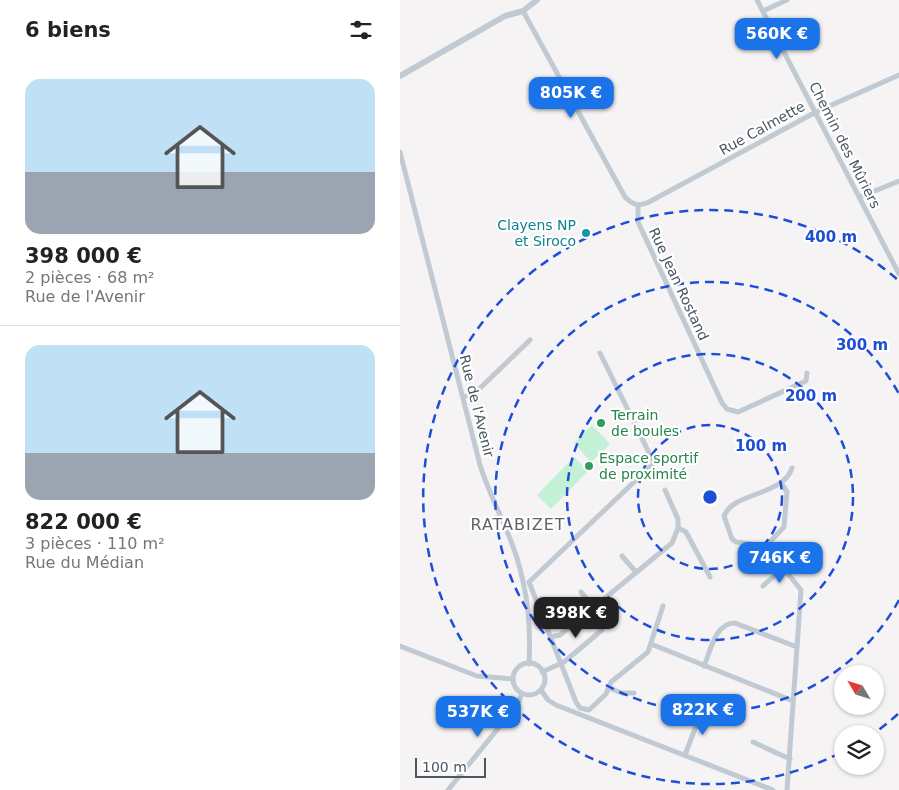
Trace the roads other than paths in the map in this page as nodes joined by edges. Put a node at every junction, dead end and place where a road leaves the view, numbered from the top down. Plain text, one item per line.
1 (537, 0) edge
2 (757, 0) edge
3 (787, 0) edge
4 (523, 11) junction
5 (763, 11) junction
6 (899, 76) edge
7 (400, 77) edge
8 (400, 84) edge
9 (816, 112) junction
10 (400, 152) edge
11 (899, 181) edge
12 (860, 197) junction
13 (638, 205) junction
14 (899, 274) edge
15 (530, 340) dead end
16 (600, 353) dead end
17 (807, 373) dead end
18 (463, 397) junction
19 (792, 468) dead end
20 (781, 483) junction
21 (665, 490) dead end
22 (678, 528) junction
23 (766, 546) junction
24 (622, 556) dead end
25 (783, 568) junction
26 (636, 572) junction
27 (710, 577) dead end
28 (763, 586) dead end
29 (582, 592) dead end
30 (594, 606) junction
31 (663, 606) dead end
32 (602, 630) dead end
33 (550, 637) junction
34 (651, 644) junction
35 (400, 646) edge
36 (796, 647) junction
37 (529, 664) junction
38 (560, 664) junction
39 (704, 666) junction
40 (542, 672) junction
41 (513, 679) junction
42 (609, 688) junction
43 (540, 690) junction
44 (522, 693) junction
45 (634, 693) dead end
46 (678, 701) dead end
47 (793, 701) junction
48 (702, 710) junction
49 (722, 717) dead end
50 (753, 742) dead end
51 (685, 755) junction
52 (790, 759) junction
53 (448, 790) edge
54 (773, 790) edge
55 (787, 790) edge

1 - 4 street
2 - 5 street, Chemin des Mûriers
3 - 5 street
4 - 7 street
4 - 13 street
5 - 9 street, Chemin des Mûriers
6 - 9 street, Rue Calmette
7 - 8 street
9 - 12 street, Chemin des Mûriers
9 - 13 street, Rue Calmette
10 - 18 street, Rue de l'Avenir
11 - 12 street
12 - 14 street, Chemin des Mûriers
13 - 17 street, Rue Jean Rostand
15 - 18 street
16 - 33 street
18 - 37 street, Rue de l'Avenir
19 - 20 street
20 - 23 street
20 - 23 street
21 - 22 street
22 - 26 street
22 - 27 street
23 - 25 street
24 - 26 street
25 - 28 street
25 - 36 street
26 - 30 street
29 - 30 street
30 - 33 street
31 - 34 street
32 - 38 street
33 - 38 street
34 - 39 street
34 - 42 street
35 - 41 street
36 - 39 street
36 - 47 street
37 - 40 street
37 - 41 street
38 - 40 street
38 - 42 street
39 - 47 street
40 - 43 street
41 - 44 street
42 - 45 street
43 - 44 street
43 - 51 street
44 - 53 street
46 - 48 street
47 - 52 street
48 - 49 street
48 - 51 street
50 - 52 street
51 - 54 street
52 - 55 street

